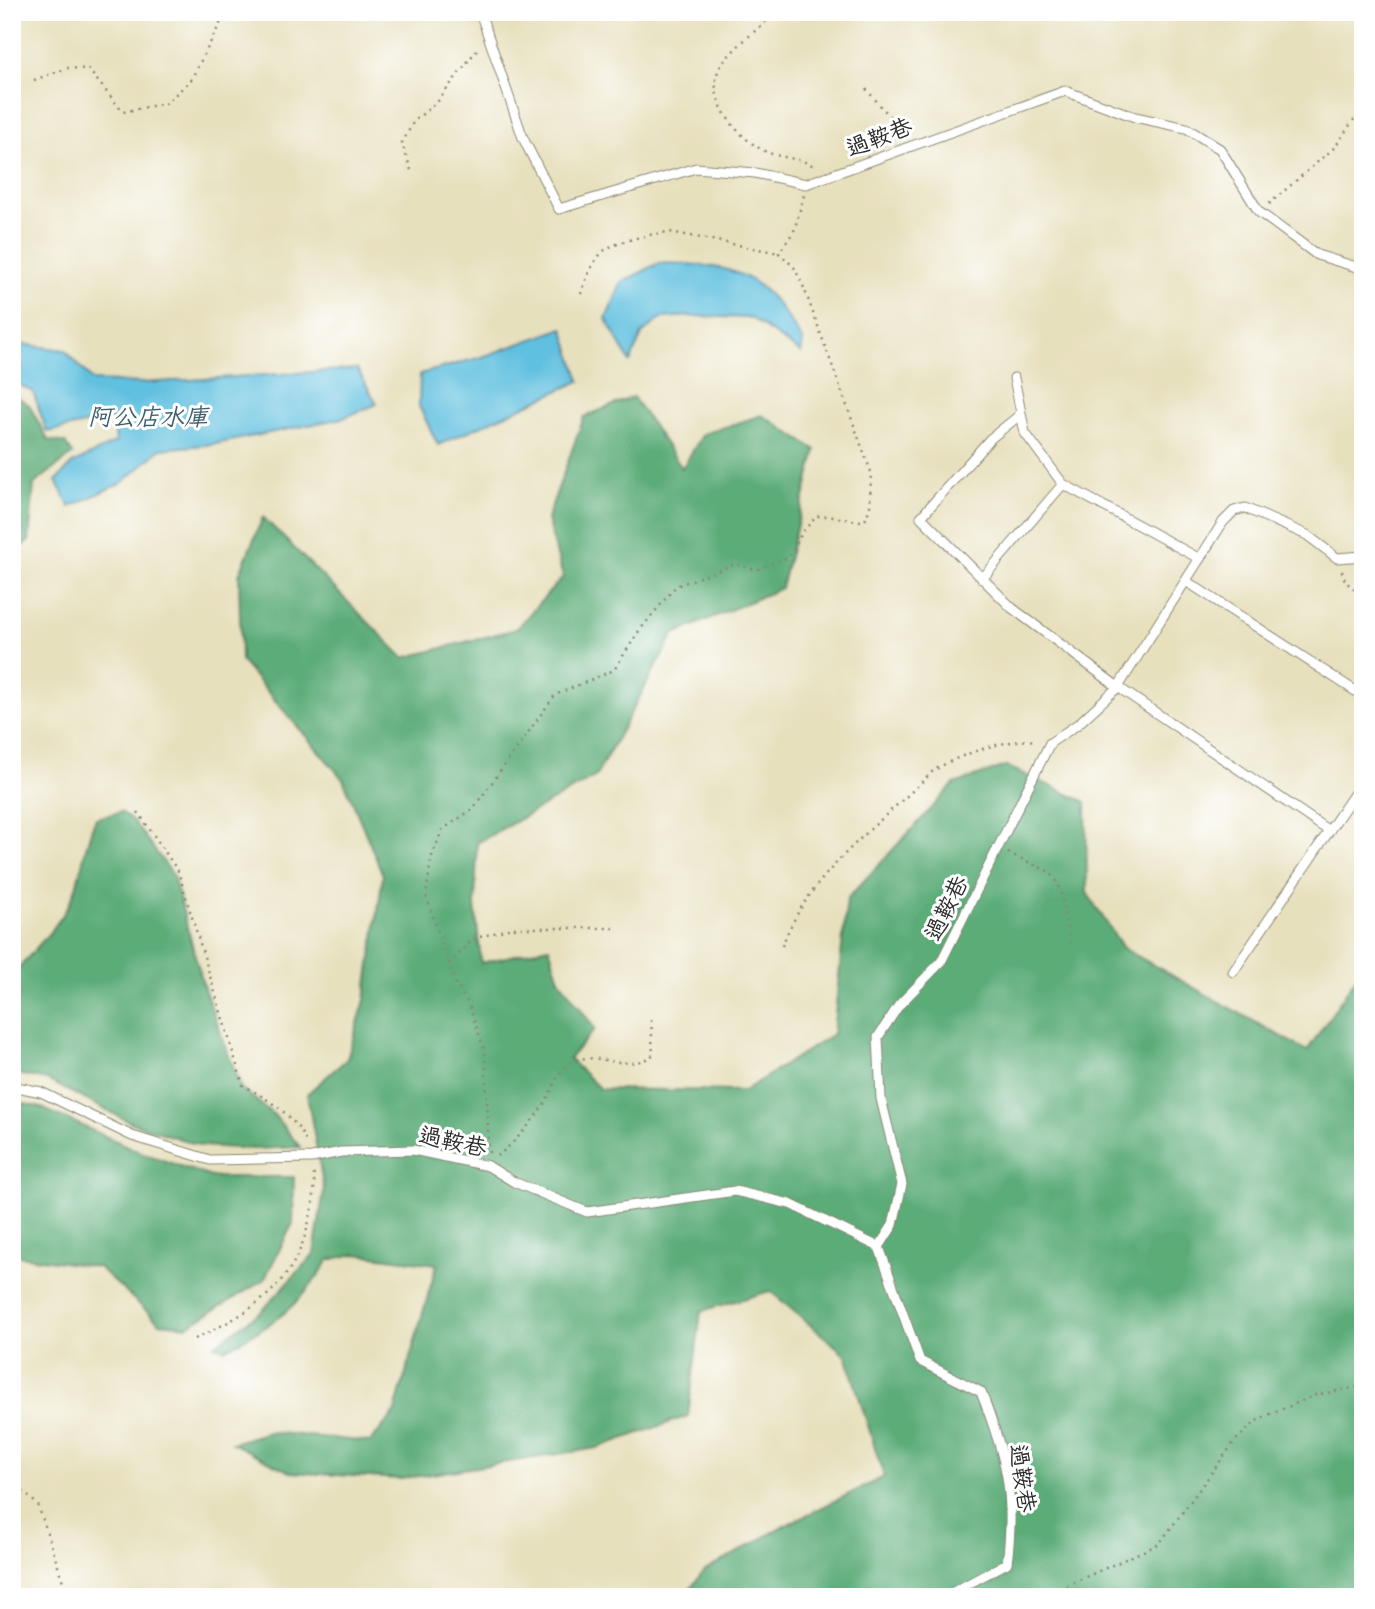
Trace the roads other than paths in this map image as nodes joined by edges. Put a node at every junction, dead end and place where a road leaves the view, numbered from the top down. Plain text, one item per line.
1 (480, 12) edge
2 (1363, 269) edge
3 (1014, 378) dead end
4 (1021, 414) junction
5 (1063, 484) junction
6 (1363, 556) edge
7 (1200, 559) junction
8 (982, 579) junction
9 (1186, 581) junction
10 (1118, 687) junction
11 (1363, 696) edge
12 (1363, 781) edge
13 (1329, 831) junction
14 (1233, 972) dead end
15 (12, 1086) edge
16 (879, 1247) junction
17 (944, 1597) edge

1 - 2 lane, 過鞍巷
3 - 4 lane
4 - 5 lane
4 - 8 lane
5 - 7 lane
5 - 8 lane
6 - 7 lane, 過鞍巷
7 - 9 lane, 過鞍巷
8 - 10 lane
9 - 10 lane, 過鞍巷
9 - 11 lane
10 - 13 lane
10 - 16 lane, 過鞍巷
12 - 13 lane
13 - 14 lane
15 - 16 lane, 過鞍巷
16 - 17 lane, 過鞍巷

